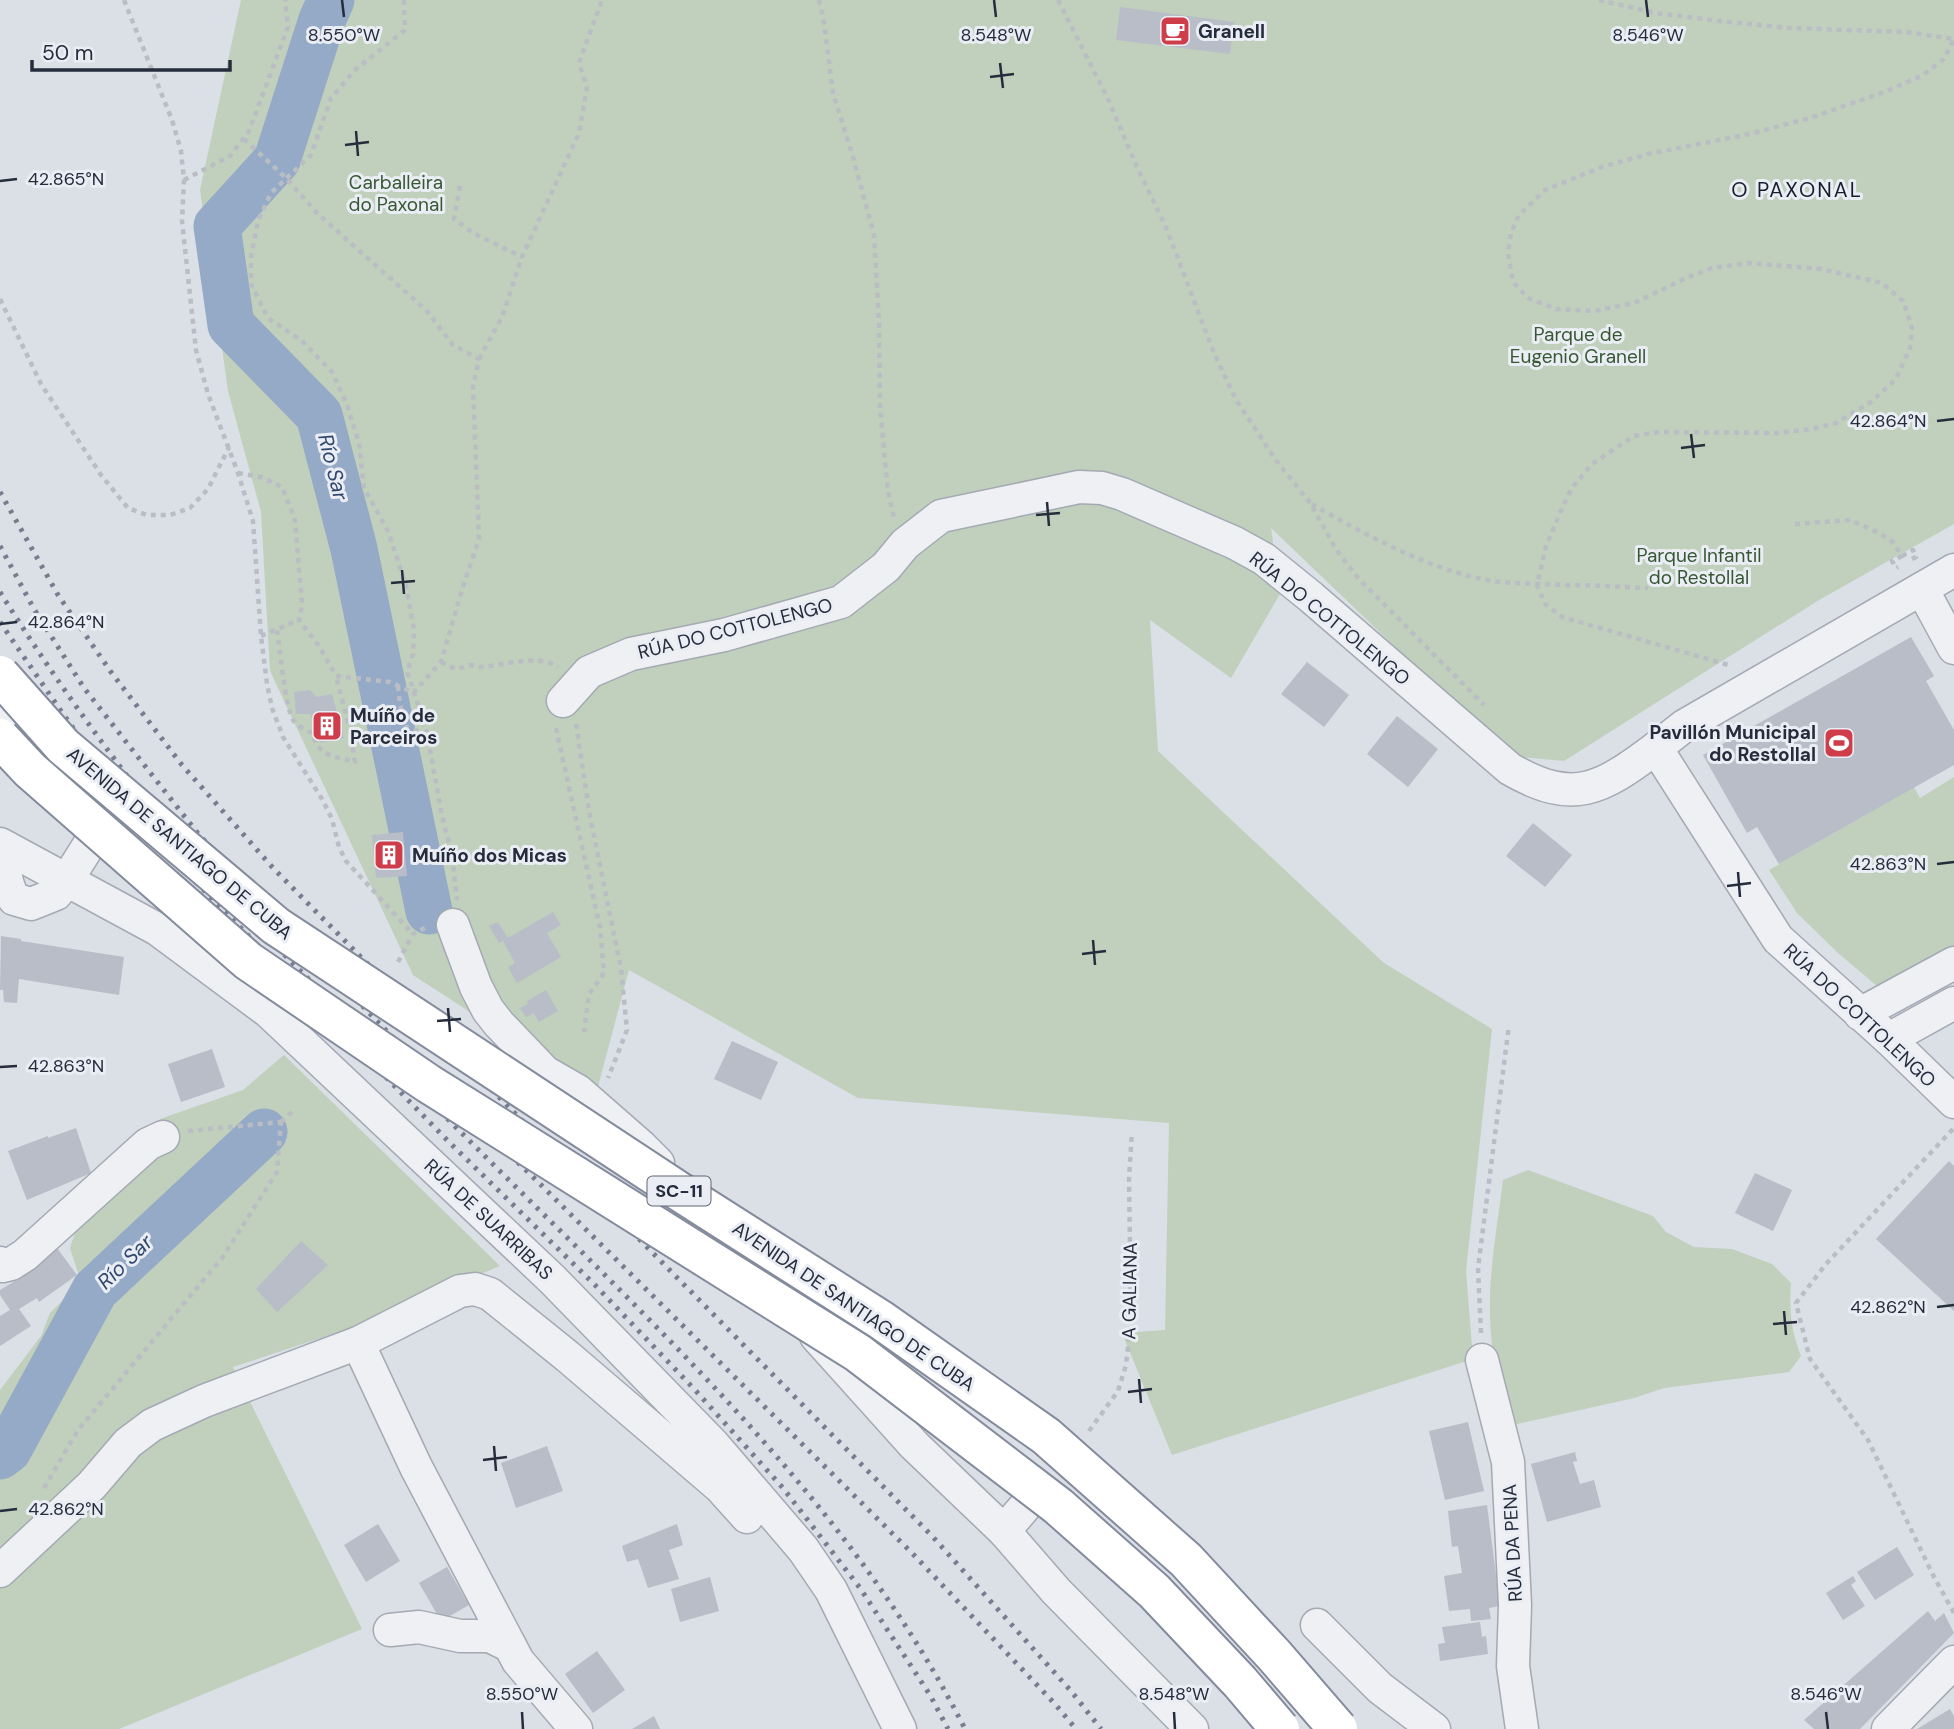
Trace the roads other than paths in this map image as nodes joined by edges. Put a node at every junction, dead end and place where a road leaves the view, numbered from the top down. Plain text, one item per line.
1 (1954, 570) edge
2 (1922, 589) junction
3 (1954, 648) edge
4 (0, 675) edge
5 (569, 694) road end
6 (0, 704) edge
7 (0, 738) edge
8 (1656, 748) junction
9 (3, 846) edge
10 (67, 880) junction
11 (15, 904) edge
12 (126, 912) junction
13 (453, 925) road end
14 (1954, 963) edge
15 (1954, 980) edge
16 (1954, 1003) edge
17 (1954, 1018) edge
18 (1880, 1032) junction
19 (1954, 1102) edge
20 (163, 1137) road end
21 (0, 1263) edge
22 (358, 1343) junction
23 (1482, 1360) road end
24 (1028, 1503) tunnel mouth
25 (1004, 1531) junction
26 (0, 1572) edge
27 (849, 1624) junction
28 (1317, 1625) dead end
29 (390, 1630) dead end
30 (510, 1646) junction
31 (1952, 1671) edge
32 (576, 1729) edge
33 (900, 1729) edge
34 (1192, 1729) edge
35 (1280, 1729) edge
36 (1338, 1729) edge
37 (1434, 1729) edge
38 (1522, 1729) edge
39 (1888, 1729) edge

1 - 2 street
2 - 3 street
2 - 8 street
4 - 36 highway, AVENIDA DE SANTIAGO DE CUBA / SC-11, bridge
5 - 8 street, RÚA DO COTTOLENGO
6 - 10 street
7 - 35 highway, AVENIDA DE SANTIAGO DE CUBA / SC-11, bridge
8 - 18 street, RÚA DO COTTOLENGO
9 - 10 street, RÚA DE SUARRIBAS
9 - 11 street
10 - 11 street
10 - 12 street, RÚA DE SUARRIBAS
11 - 12 street
12 - 27 street, RÚA DE SUARRIBAS
13 - 25 street
14 - 18 street
15 - 18 street
16 - 18 street
17 - 18 street
18 - 19 street, RÚA DO COTTOLENGO
20 - 21 street
22 - 26 street, RÚA DE SUARRIBAS
22 - 27 street, RÚA DE SUARRIBAS
22 - 30 street
23 - 38 street, RÚA DA PENA
24 - 25 street
25 - 34 street
27 - 33 street, RÚA DE SUARRIBAS
28 - 37 street
29 - 30 street
30 - 32 street
31 - 39 street

